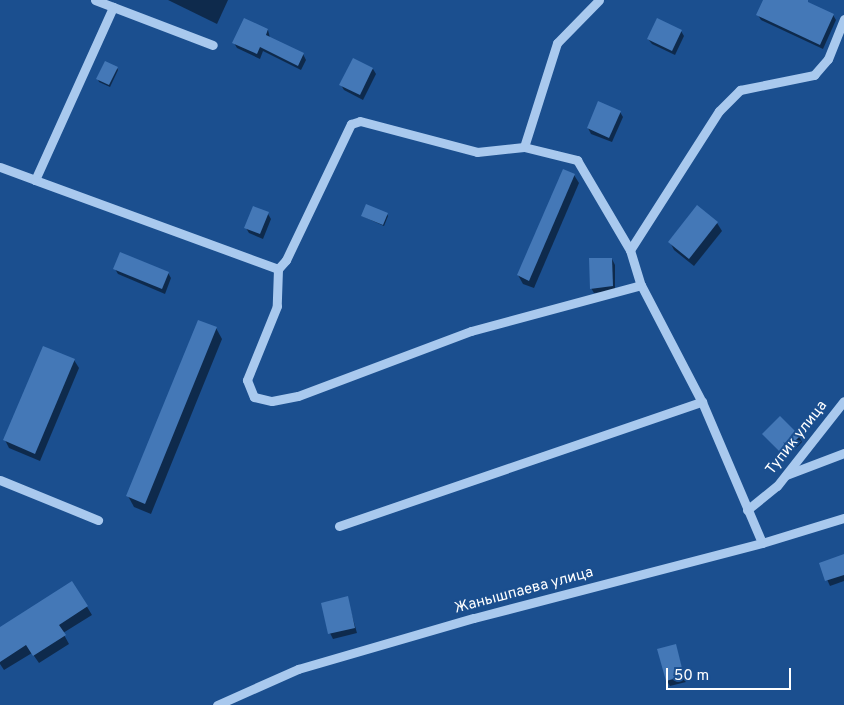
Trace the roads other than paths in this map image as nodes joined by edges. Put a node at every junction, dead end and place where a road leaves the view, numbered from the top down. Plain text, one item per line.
1 (95, 0) edge
2 (599, 0) edge
3 (113, 7) junction
4 (844, 19) edge
5 (213, 46) dead end
6 (524, 147) junction
7 (0, 167) edge
8 (35, 180) junction
9 (630, 250) junction
10 (278, 269) junction
11 (641, 285) junction
12 (844, 401) edge
13 (702, 402) junction
14 (844, 453) edge
15 (786, 475) junction
16 (0, 480) edge
17 (747, 510) junction
18 (844, 518) edge
19 (98, 520) dead end
20 (339, 526) dead end
21 (762, 543) junction
22 (217, 705) edge

1 - 3 street
2 - 6 street
3 - 5 street
3 - 8 street
4 - 9 street
6 - 9 street
6 - 10 street
7 - 8 street
8 - 10 street
9 - 11 street
10 - 11 street
11 - 13 street
12 - 15 street, Тупик улица
13 - 17 street
13 - 20 street
14 - 15 street
15 - 17 street, Тупик улица
16 - 19 street
17 - 21 street
18 - 21 street, Жанышпаева улица
21 - 22 street, Жанышпаева улица

